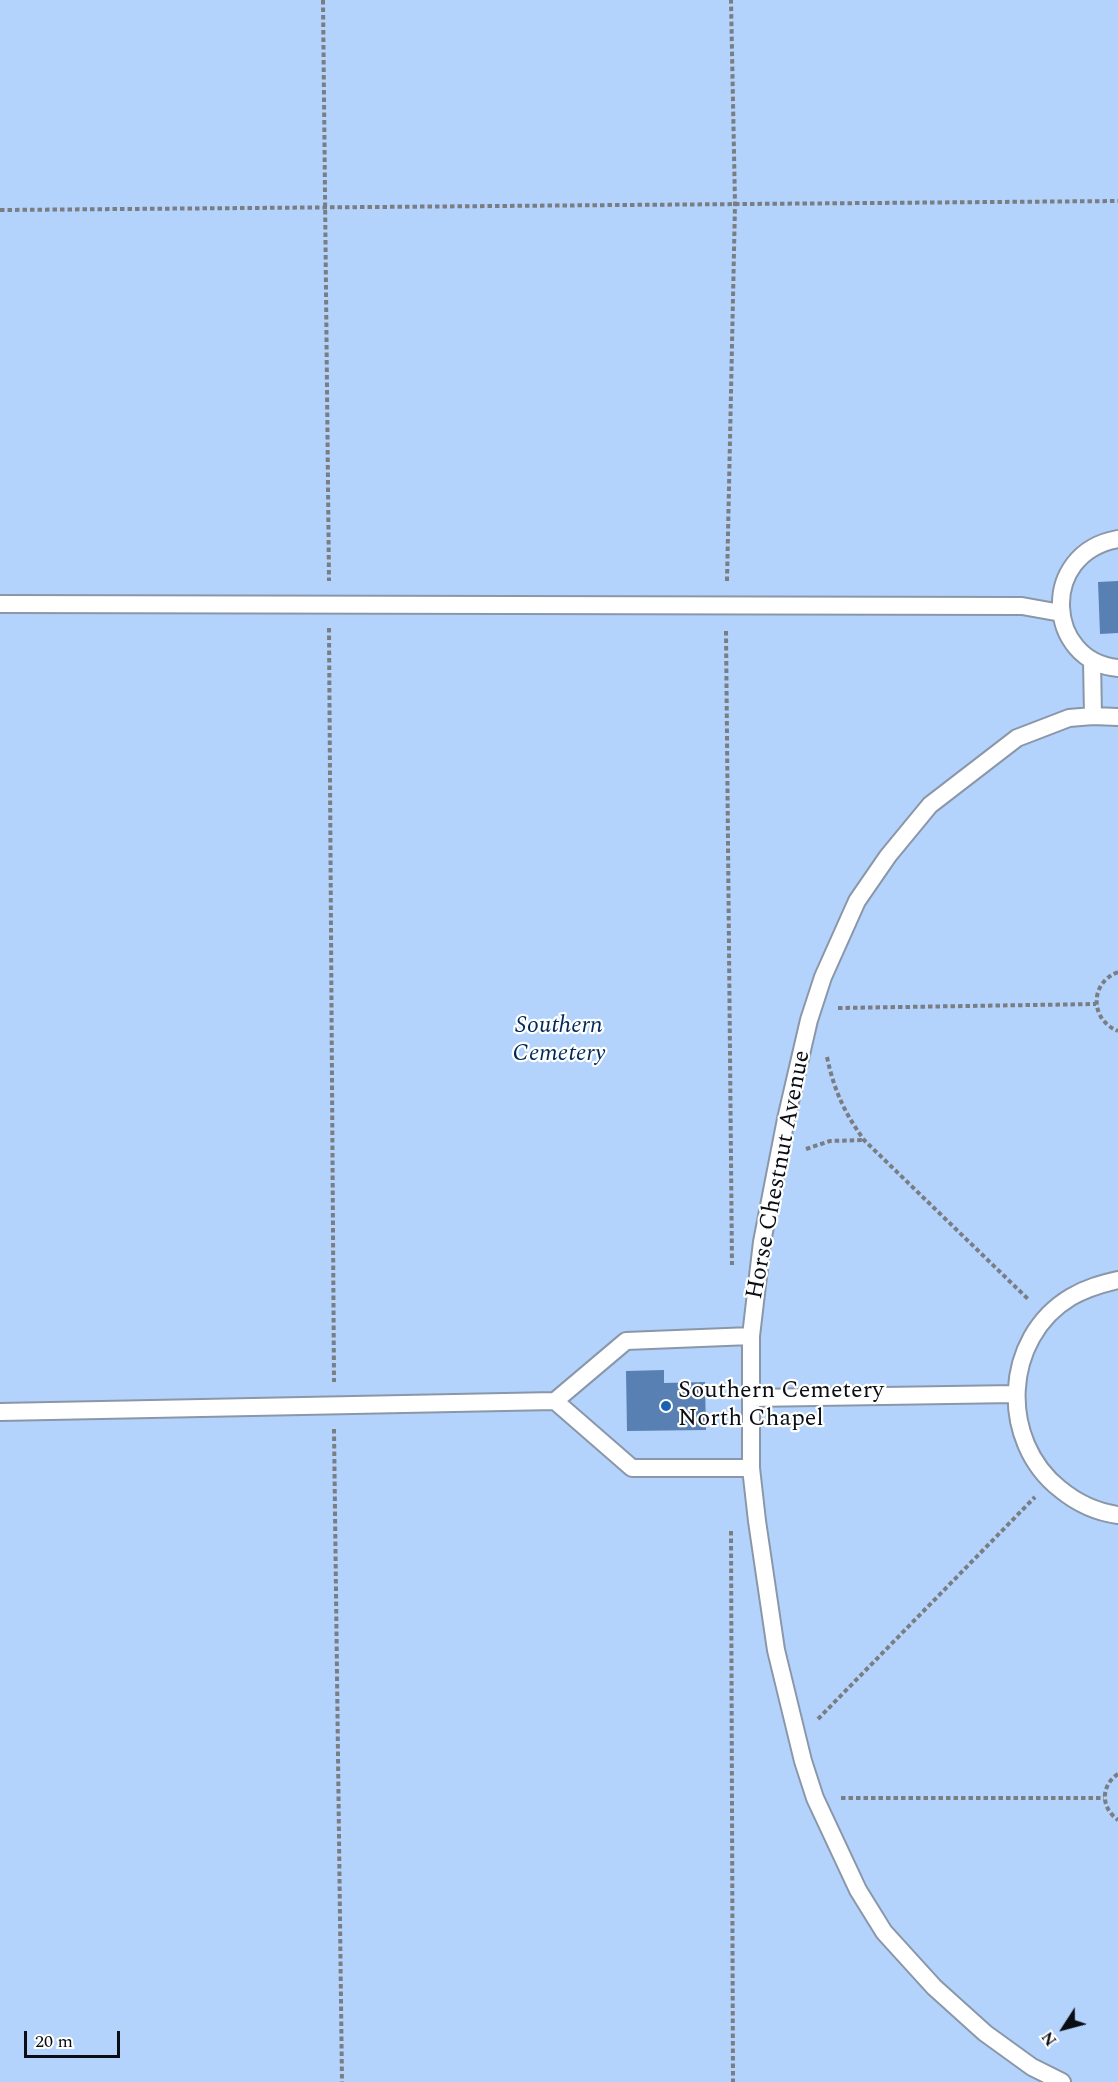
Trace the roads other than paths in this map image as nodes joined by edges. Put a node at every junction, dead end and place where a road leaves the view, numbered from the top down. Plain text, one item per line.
1 (1118, 539) edge
2 (0, 604) edge
3 (1061, 614) junction
4 (1092, 660) junction
5 (1118, 668) edge
6 (1093, 716) junction
7 (1118, 717) edge
8 (1118, 1280) edge
9 (752, 1336) junction
10 (1015, 1394) junction
11 (751, 1398) junction
12 (555, 1401) junction
13 (0, 1412) edge
14 (751, 1468) junction
15 (1118, 1515) edge
16 (1062, 2082) edge

1 - 3 lane
2 - 3 lane
3 - 4 lane
4 - 5 lane
4 - 6 lane
6 - 7 lane, Horse Chestnut Avenue
6 - 9 lane, Horse Chestnut Avenue
8 - 10 lane
9 - 11 lane, Horse Chestnut Avenue
9 - 12 lane
10 - 11 lane
10 - 15 lane
11 - 14 lane, Horse Chestnut Avenue
12 - 13 lane
12 - 14 lane
14 - 16 lane, Horse Chestnut Avenue

